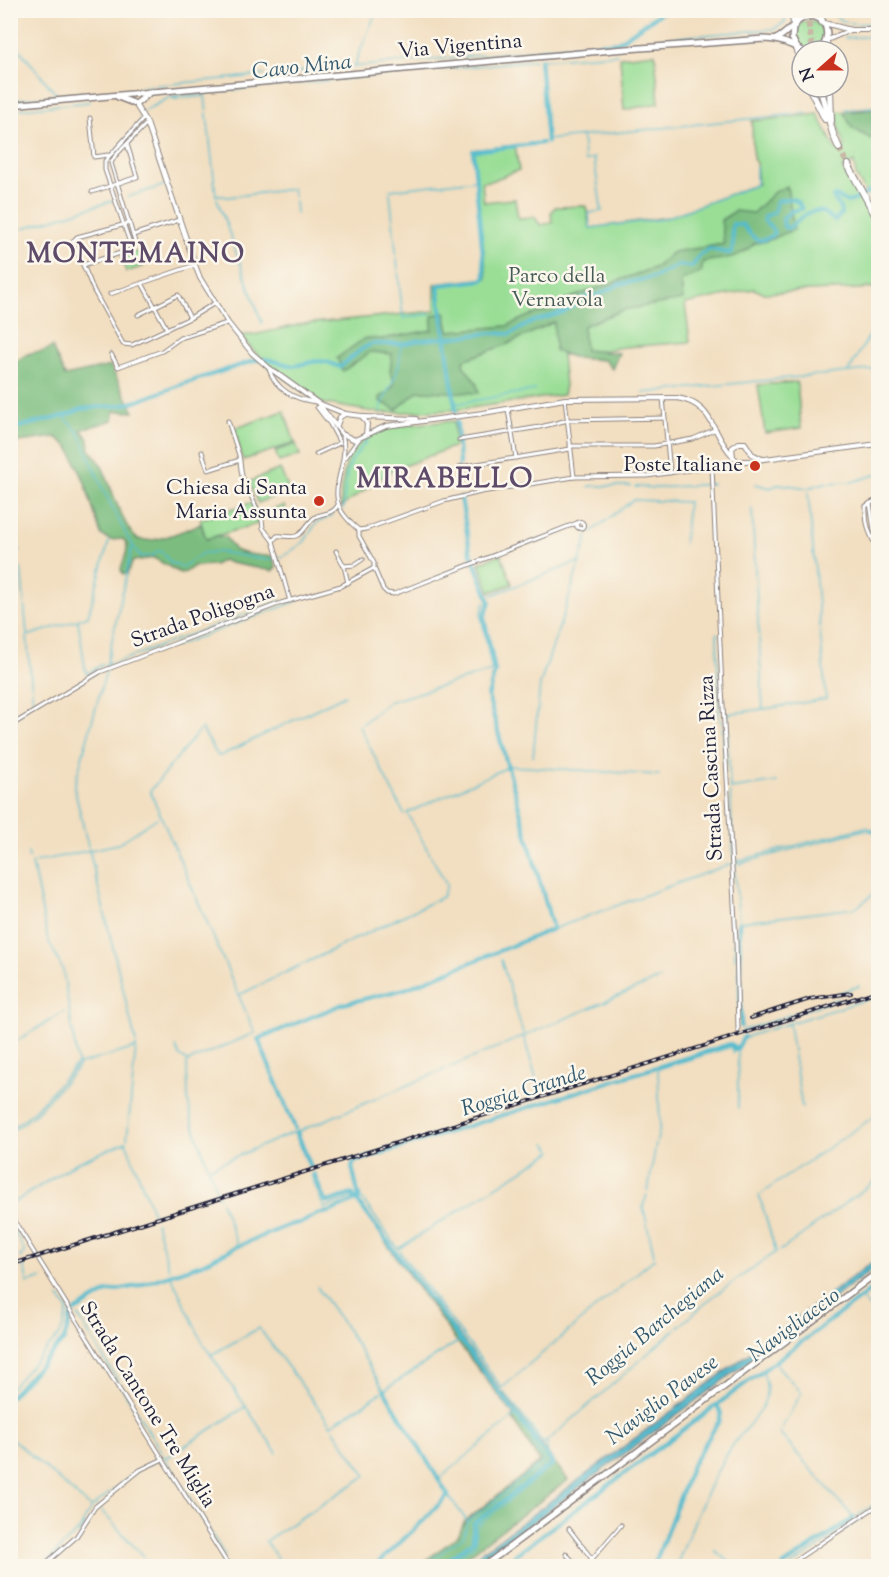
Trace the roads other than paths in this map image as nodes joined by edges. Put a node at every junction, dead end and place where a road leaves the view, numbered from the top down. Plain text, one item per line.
1 (793, 10) edge
2 (820, 10) edge
3 (823, 23) junction
4 (793, 27) junction
5 (851, 30) junction
6 (879, 30) edge
7 (776, 39) junction
8 (792, 39) edge
9 (826, 39) edge
10 (831, 39) edge
11 (790, 45) edge
12 (149, 93) junction
13 (135, 95) junction
14 (114, 96) junction
15 (816, 99) edge
16 (823, 99) edge
17 (831, 99) edge
18 (136, 103) junction
19 (10, 105) edge
20 (143, 117) junction
21 (90, 118) dead end
22 (147, 123) junction
23 (833, 134) junction
24 (127, 144) junction
25 (839, 148) tunnel mouth
26 (108, 155) junction
27 (848, 165) tunnel mouth
28 (117, 183) junction
29 (111, 186) junction
30 (92, 192) dead end
31 (124, 204) junction
32 (118, 206) junction
33 (179, 220) junction
34 (879, 220) edge
35 (130, 223) junction
36 (124, 224) junction
37 (133, 235) junction
38 (134, 246) junction
39 (83, 265) junction
40 (195, 265) junction
41 (142, 283) junction
42 (110, 294) dead end
43 (215, 303) junction
44 (155, 307) junction
45 (138, 315) dead end
46 (190, 318) junction
47 (227, 323) junction
48 (167, 329) junction
49 (111, 354) dead end
50 (268, 367) junction
51 (565, 399) junction
52 (663, 399) junction
53 (316, 404) junction
54 (508, 408) junction
55 (346, 414) junction
56 (362, 417) junction
57 (665, 418) junction
58 (438, 419) junction
59 (568, 420) junction
60 (228, 421) dead end
61 (716, 429) junction
62 (338, 430) junction
63 (511, 431) junction
64 (366, 435) junction
65 (721, 438) junction
66 (359, 439) junction
67 (459, 440) dead end
68 (667, 444) junction
69 (879, 444) edge
70 (735, 445) junction
71 (570, 448) junction
72 (202, 452) dead end
73 (750, 452) junction
74 (316, 454) dead end
75 (733, 456) junction
76 (516, 458) junction
77 (344, 459) junction
78 (762, 459) junction
79 (240, 460) junction
80 (738, 460) junction
81 (744, 460) junction
82 (459, 466) dead end
83 (721, 466) junction
84 (712, 467) junction
85 (670, 473) junction
86 (574, 477) junction
87 (879, 499) edge
88 (338, 506) junction
89 (578, 523) dead end
90 (358, 530) junction
91 (266, 534) junction
92 (277, 536) junction
93 (273, 541) junction
94 (877, 547) edge
95 (336, 551) dead end
96 (363, 559) dead end
97 (345, 566) junction
98 (374, 568) junction
99 (348, 583) junction
100 (290, 601) junction
101 (10, 726) edge
102 (738, 1030) dead end
103 (10, 1214) edge
104 (35, 1254) dead end
105 (39, 1260) dead end
106 (879, 1272) edge
107 (163, 1460) junction
108 (879, 1504) edge
109 (621, 1525) dead end
110 (569, 1529) dead end
111 (566, 1554) dead end
112 (592, 1559) junction
113 (43, 1566) edge
114 (229, 1566) edge
115 (487, 1566) edge
116 (578, 1566) edge
117 (586, 1566) edge
118 (788, 1566) edge

1 - 4 highway
2 - 3 highway
3 - 4 main road, Via Vigentina
3 - 5 street, Via Vigentina
3 - 9 main road
4 - 7 main road, Via Vigentina
4 - 8 main road
5 - 6 street, Via Vigentina
5 - 10 street, Via Vigentina
7 - 11 main road, Via Vigentina
7 - 12 main road, Via Vigentina
12 - 13 main road, Via Vigentina
12 - 18 main road
13 - 14 main road, Via Vigentina
13 - 18 main road
13 - 18 main road
14 - 18 main road
14 - 19 main road, Via Vigentina
15 - 23 highway
16 - 23 highway
17 - 23 highway
18 - 20 street
20 - 22 street
20 - 26 street
21 - 26 street
22 - 24 street
22 - 33 street
23 - 25 highway
24 - 28 street
24 - 28 street
26 - 29 street
27 - 34 highway
28 - 29 street
28 - 31 street
29 - 30 street
29 - 32 street
31 - 32 street
31 - 35 street
32 - 36 street
33 - 37 street
33 - 40 street
35 - 36 street
35 - 37 street
36 - 38 street
36 - 39 street
37 - 38 street
38 - 39 street
39 - 48 street
40 - 41 street
40 - 43 street
41 - 42 street
41 - 44 street
43 - 46 street
43 - 47 street
44 - 45 street
44 - 46 street
44 - 48 street
46 - 48 street
47 - 49 street
47 - 50 street
50 - 53 street
50 - 53 street
51 - 52 street
51 - 54 street
51 - 59 street
52 - 57 street
52 - 61 street
53 - 55 street
53 - 62 street
54 - 58 street
54 - 63 street
55 - 56 street
55 - 62 street
56 - 58 street
56 - 64 street
57 - 59 street
57 - 68 street
58 - 64 street
59 - 63 street
59 - 71 street
60 - 79 street
61 - 65 street
61 - 68 street
62 - 66 street
62 - 74 street
62 - 77 street
63 - 67 street
63 - 76 street
64 - 66 street
65 - 70 street
65 - 75 street
66 - 77 street
68 - 71 street
68 - 85 street
69 - 78 street
70 - 73 street
70 - 75 street
71 - 76 street
71 - 86 street
72 - 79 street
73 - 78 street
73 - 81 street
75 - 80 street
75 - 83 street
76 - 82 street
77 - 88 street
78 - 81 street
79 - 91 street
80 - 81 street
80 - 83 street
83 - 84 street
84 - 85 street
84 - 102 street, Strada Cascina Rizza
85 - 86 street
86 - 90 street
87 - 94 street
88 - 90 street
88 - 92 street
89 - 98 street
90 - 98 street
91 - 92 street
91 - 93 street
92 - 93 street
93 - 100 street
95 - 97 street
96 - 97 street
97 - 99 street
98 - 99 street, Strada Poligogna
99 - 100 street, Strada Poligogna
100 - 101 street, Strada Poligogna
103 - 104 street
105 - 107 street, Strada Cantone Tre Miglia
106 - 115 main road
107 - 113 street
107 - 114 street, Strada Cantone Tre Miglia
108 - 118 street
109 - 112 street
110 - 112 street
111 - 116 street
112 - 117 street

